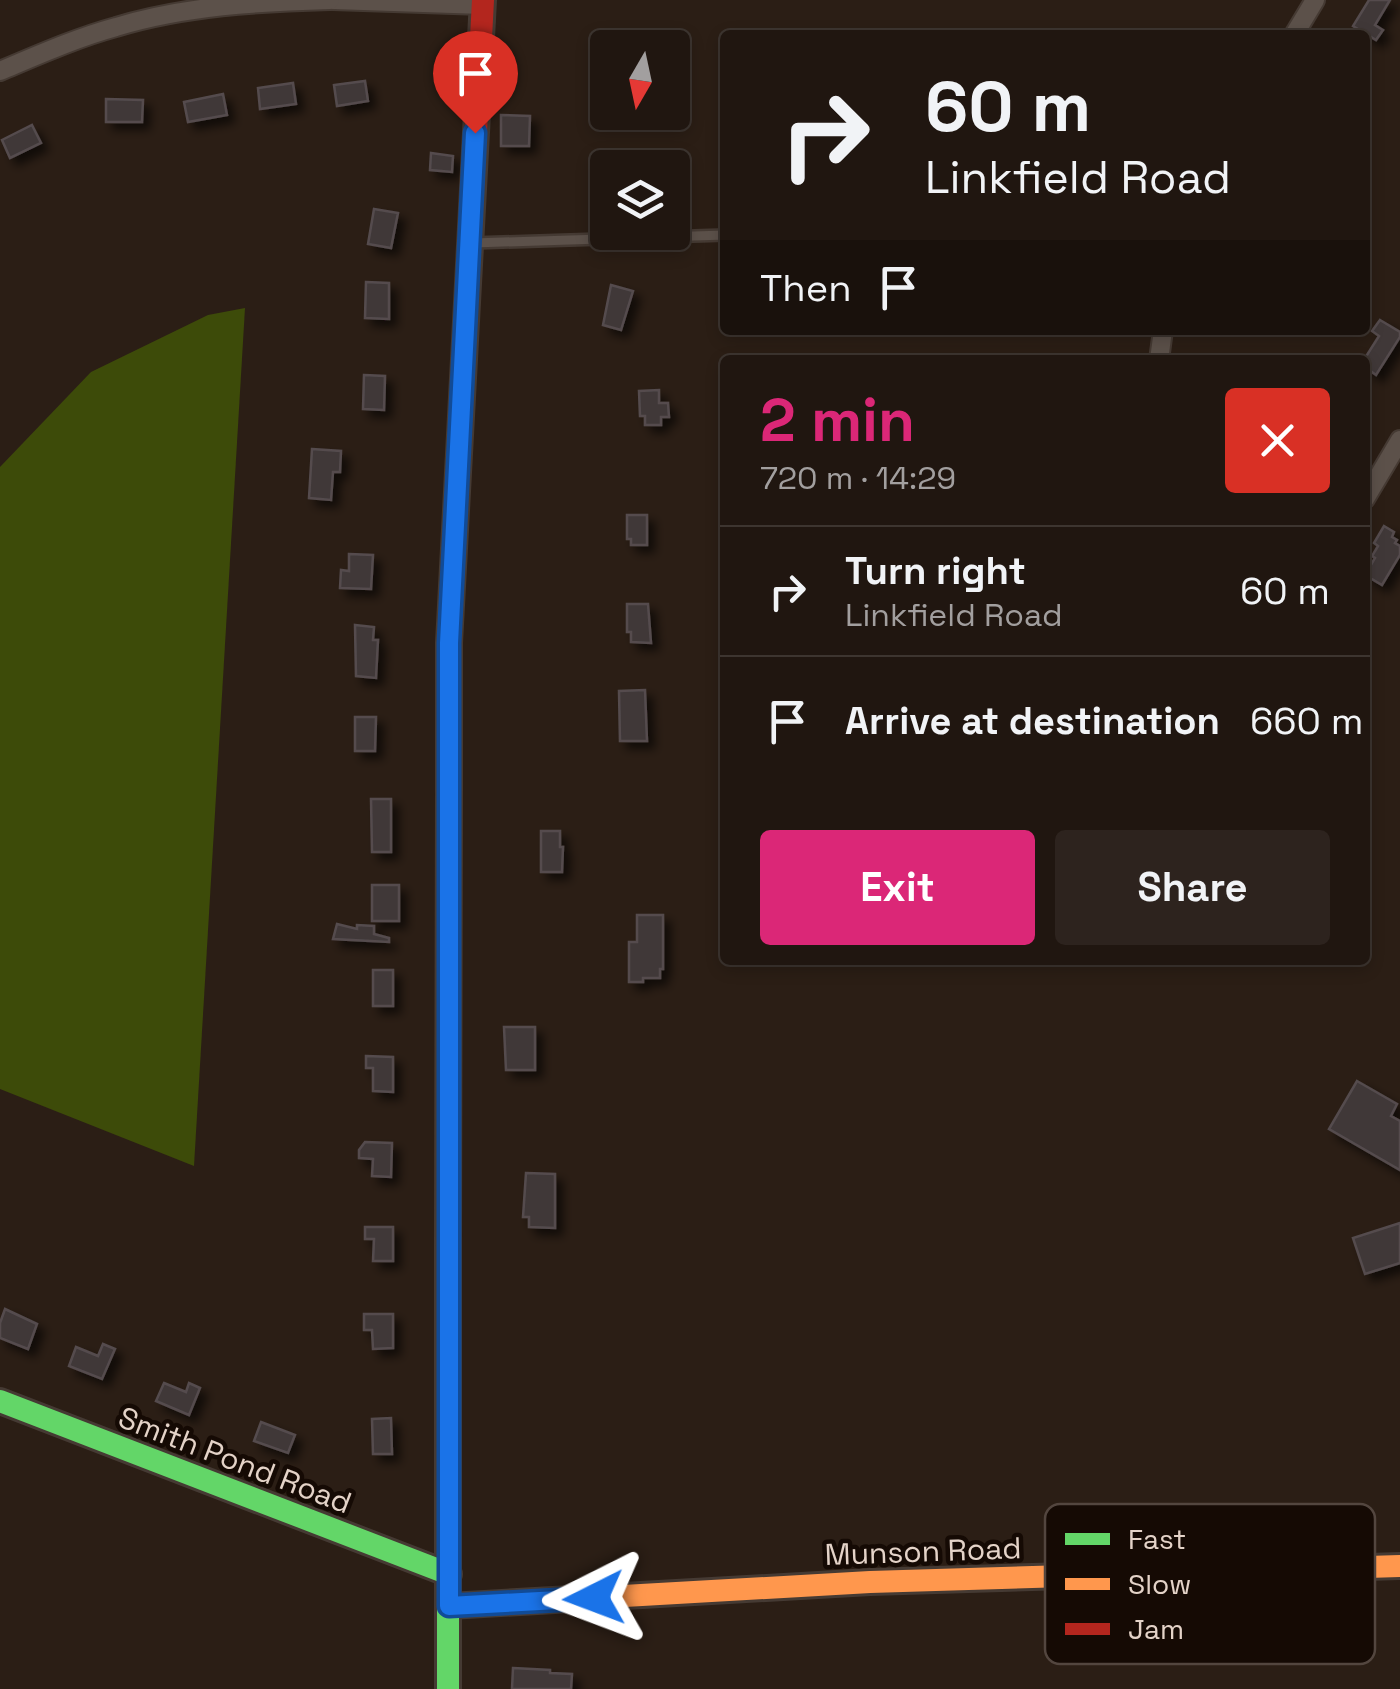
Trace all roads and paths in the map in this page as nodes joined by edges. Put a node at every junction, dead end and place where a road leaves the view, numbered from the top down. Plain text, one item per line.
1 (332, 0) edge
2 (1315, 0) edge
3 (483, 2) edge
4 (1297, 30) edge
5 (0, 71) edge
6 (720, 235) edge
7 (470, 244) junction
8 (1400, 440) edge
9 (1370, 491) edge
10 (0, 1401) edge
11 (1400, 1566) edge
12 (1375, 1567) edge
13 (449, 1574) junction
14 (1045, 1577) edge
15 (449, 1606) junction
16 (448, 1689) edge

1 - 3 street
1 - 5 street
2 - 4 street
3 - 7 street
6 - 7 lane
7 - 13 street
8 - 9 street
10 - 13 street, Smith Pond Road
11 - 12 street, Munson Road
13 - 15 street
14 - 15 street, Munson Road
15 - 16 street

